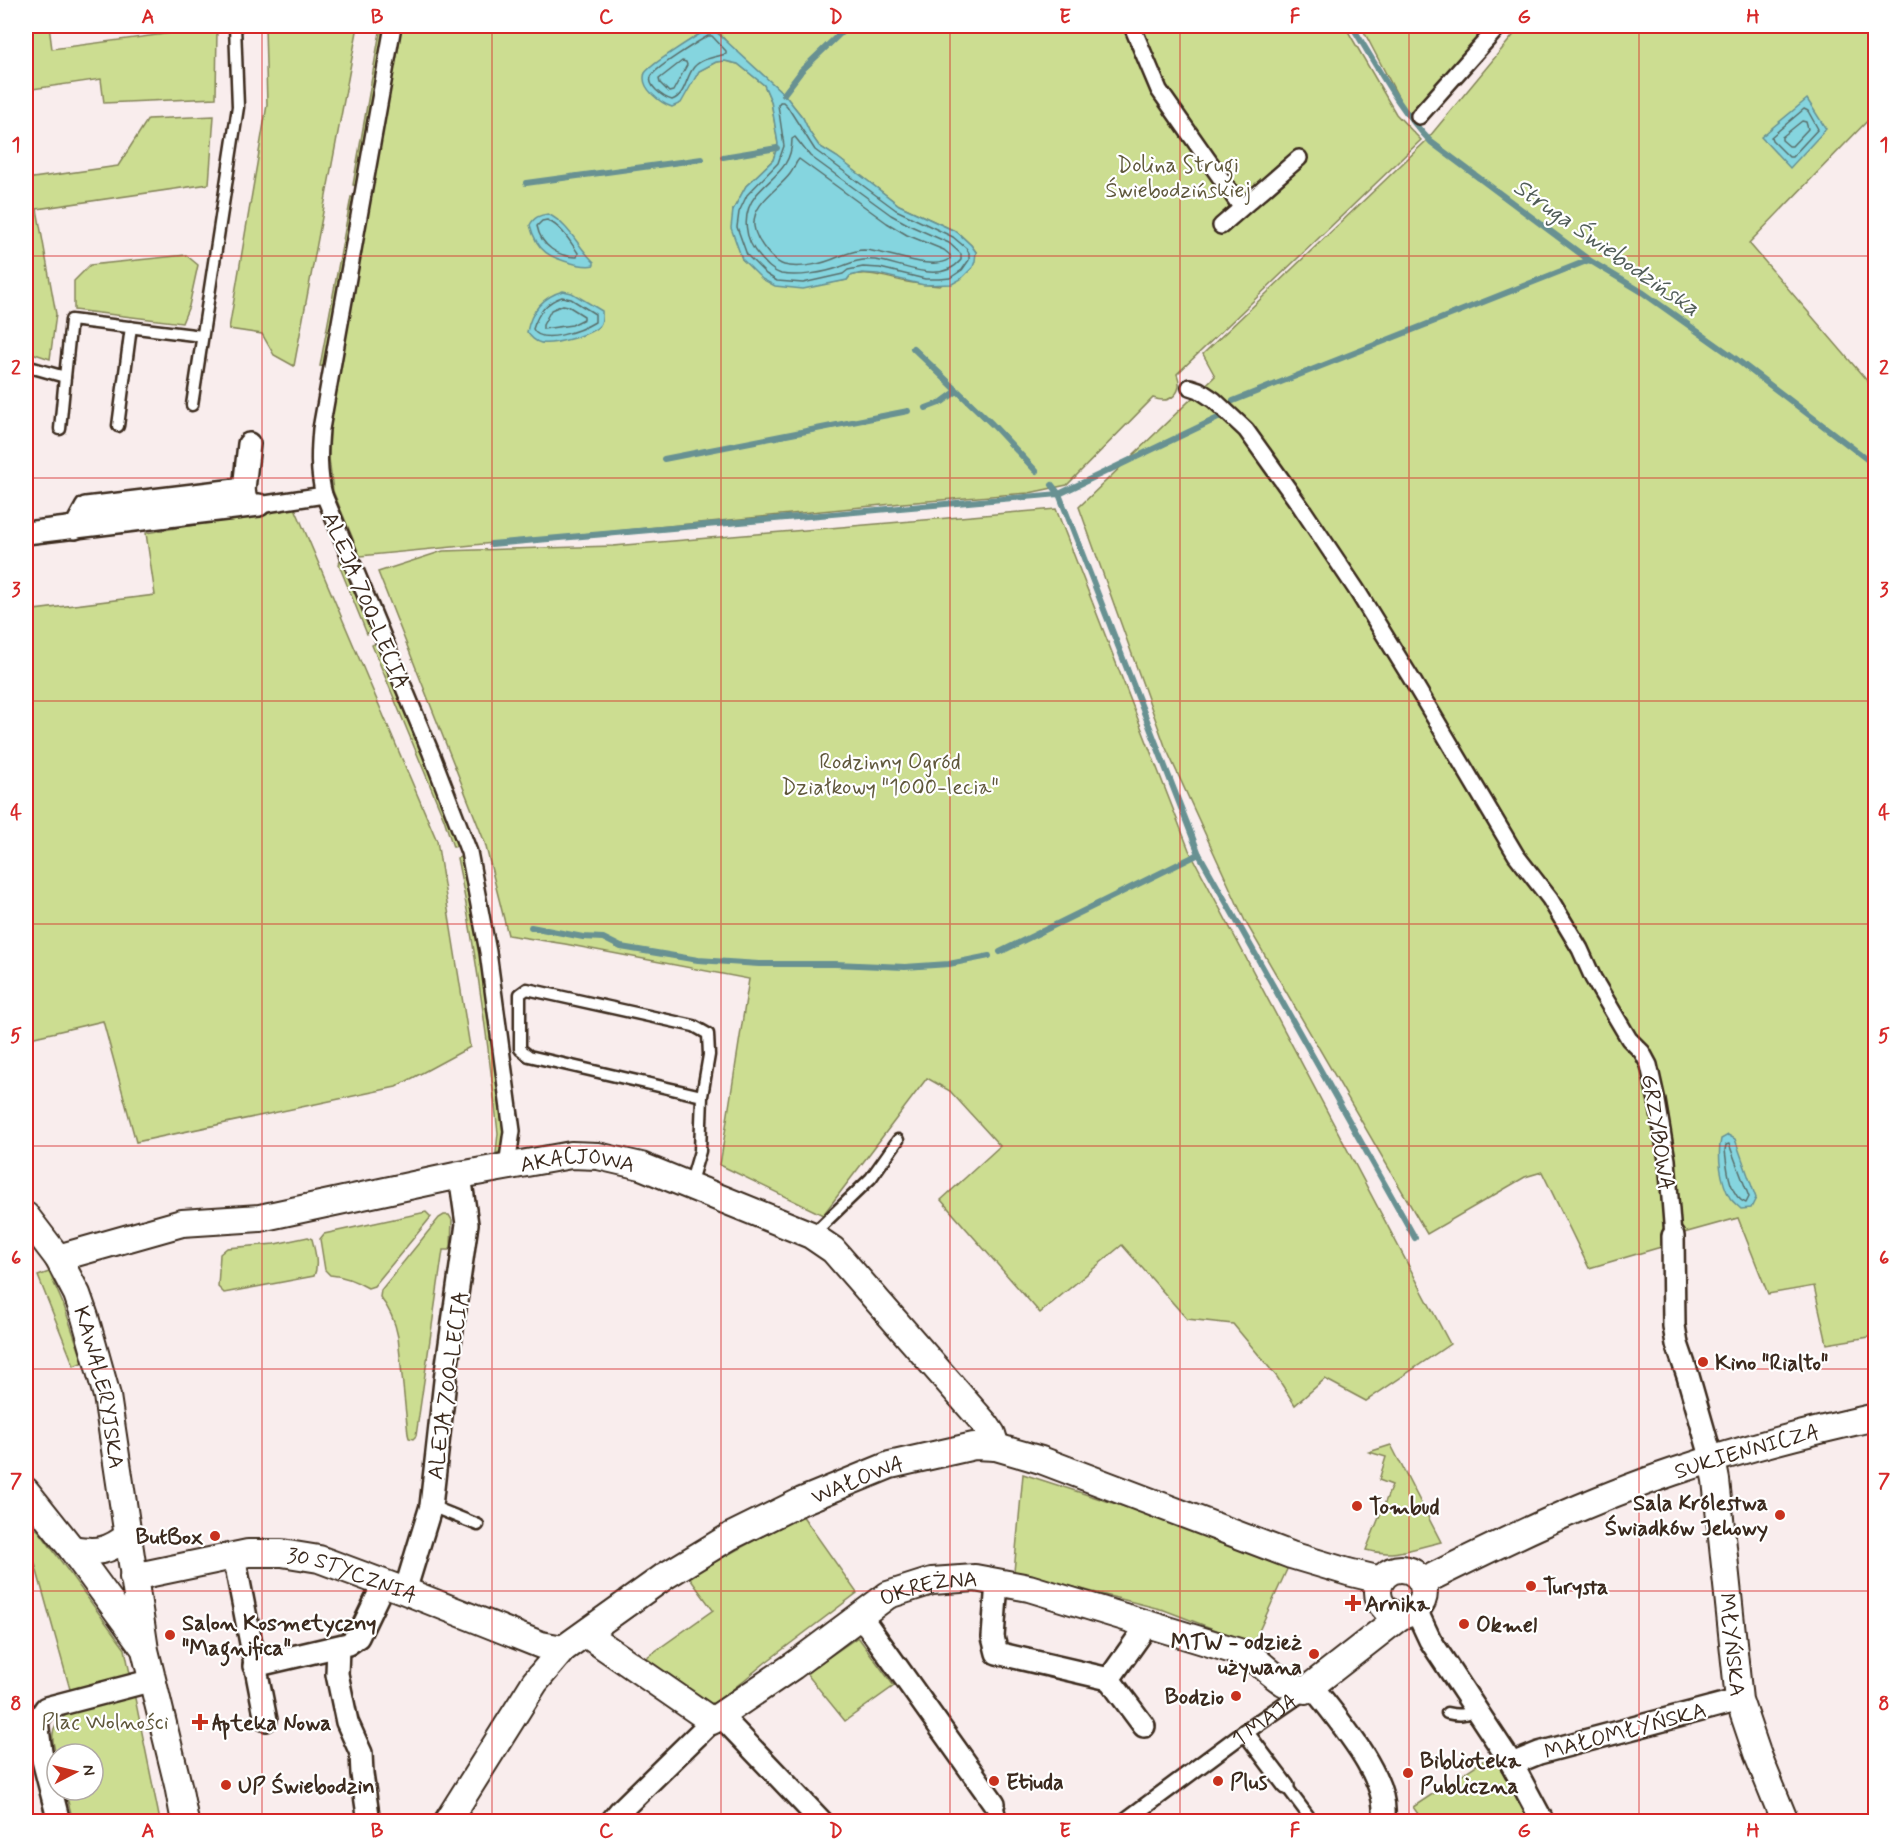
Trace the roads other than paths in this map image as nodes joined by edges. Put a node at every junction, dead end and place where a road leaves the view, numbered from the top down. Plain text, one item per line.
1 (235, 26) edge
2 (393, 26) edge
3 (1131, 26) edge
4 (1499, 26) edge
5 (1419, 116) dead end
6 (1299, 158) dead end
7 (1241, 207) junction
8 (1221, 226) dead end
9 (131, 327) junction
10 (202, 336) junction
11 (26, 366) edge
12 (65, 377) junction
13 (1190, 387) dead end
14 (192, 405) dead end
15 (118, 426) dead end
16 (60, 429) dead end
17 (249, 444) dead end
18 (324, 495) junction
19 (250, 500) junction
20 (26, 533) edge
21 (702, 1096) junction
22 (898, 1140) dead end
23 (507, 1166) junction
24 (460, 1175) junction
25 (690, 1185) junction
26 (26, 1228) edge
27 (811, 1235) junction
28 (1673, 1236) joint
29 (58, 1258) junction
30 (1875, 1417) edge
31 (996, 1447) junction
32 (1712, 1460) junction
33 (26, 1491) edge
34 (431, 1506) junction
35 (478, 1525) dead end
36 (128, 1536) junction
37 (72, 1549) junction
38 (234, 1556) junction
39 (133, 1577) junction
40 (1381, 1580) junction
41 (997, 1582) junction
42 (1422, 1582) junction
43 (394, 1587) junction
44 (1409, 1612) junction
45 (860, 1615) junction
46 (1148, 1624) junction
47 (586, 1634) junction
48 (338, 1647) junction
49 (563, 1649) junction
50 (145, 1650) junction
51 (254, 1666) junction
52 (1109, 1678) junction
53 (153, 1680) junction
54 (1309, 1688) junction
55 (1740, 1700) junction
56 (1476, 1709) junction
57 (1448, 1713) dead end
58 (719, 1716) junction
59 (266, 1720) dead end
60 (1144, 1726) dead end
61 (1242, 1734) junction
62 (1512, 1764) junction
63 (1286, 1786) joint
64 (994, 1812) edge
65 (59, 1821) edge
66 (184, 1821) edge
67 (369, 1821) edge
68 (447, 1821) edge
69 (611, 1821) edge
70 (822, 1821) edge
71 (1124, 1821) edge
72 (1313, 1821) edge
73 (1383, 1821) edge
74 (1543, 1821) edge
75 (1785, 1821) edge

1 - 10 lane
2 - 18 street, ALEJA 700-LECIA
3 - 7 street
4 - 5 street
6 - 7 street
7 - 8 street
9 - 10 lane
9 - 12 lane
9 - 15 lane
10 - 14 lane
11 - 12 lane
12 - 16 lane
13 - 28 street, GRZYBOWA
17 - 19 street
18 - 19 street
18 - 23 street, ALEJA 700-LECIA
19 - 20 street
21 - 21 lane
21 - 25 lane
22 - 27 lane
23 - 24 street, AKACJOWA
23 - 25 street, AKACJOWA
24 - 29 street, AKACJOWA
24 - 34 street, ALEJA 700-LECIA
25 - 27 street, AKACJOWA
26 - 29 street, KAWALERYJSKA
27 - 31 street, AKACJOWA
28 - 32 street, GRZYBOWA
29 - 36 street, KAWALERYJSKA
30 - 32 street, SUKIENNICZA
31 - 40 street, WAŁOWA
31 - 47 street, WAŁOWA
32 - 42 street, SUKIENNICZA
32 - 55 street, MŁYŃSKA
33 - 37 street
34 - 35 lane
34 - 43 street, ALEJA 700-LECIA
36 - 37 street
36 - 39 street, KAWALERYJSKA
37 - 50 street
38 - 39 street, 30 STYCZNIA
38 - 43 street, 30 STYCZNIA
38 - 51 street
39 - 50 street
40 - 42 street
40 - 44 street
41 - 45 street, OKRĘŻNA
41 - 46 street, OKRĘŻNA
41 - 52 street
42 - 44 street
43 - 48 street, ALEJA 700-LECIA
43 - 49 street, 30 STYCZNIA
44 - 54 street, 1 MAJA
44 - 56 street
45 - 58 street, OKRĘŻNA
45 - 64 street
46 - 52 street
46 - 54 street, OKRĘŻNA
47 - 49 street, WAŁOWA
47 - 58 street
48 - 51 street
48 - 67 street
49 - 68 street, WAŁOWA
50 - 53 street
51 - 59 street
52 - 60 street
53 - 65 street
53 - 66 street
54 - 61 street, 1 MAJA
54 - 73 street
55 - 62 street, MAŁOMŁYŃSKA
55 - 75 street, MŁYŃSKA
56 - 57 lane
56 - 62 street
58 - 69 street, OKRĘŻNA
58 - 70 street
61 - 63 street
61 - 71 street, 1 MAJA
62 - 74 street
63 - 72 lane

